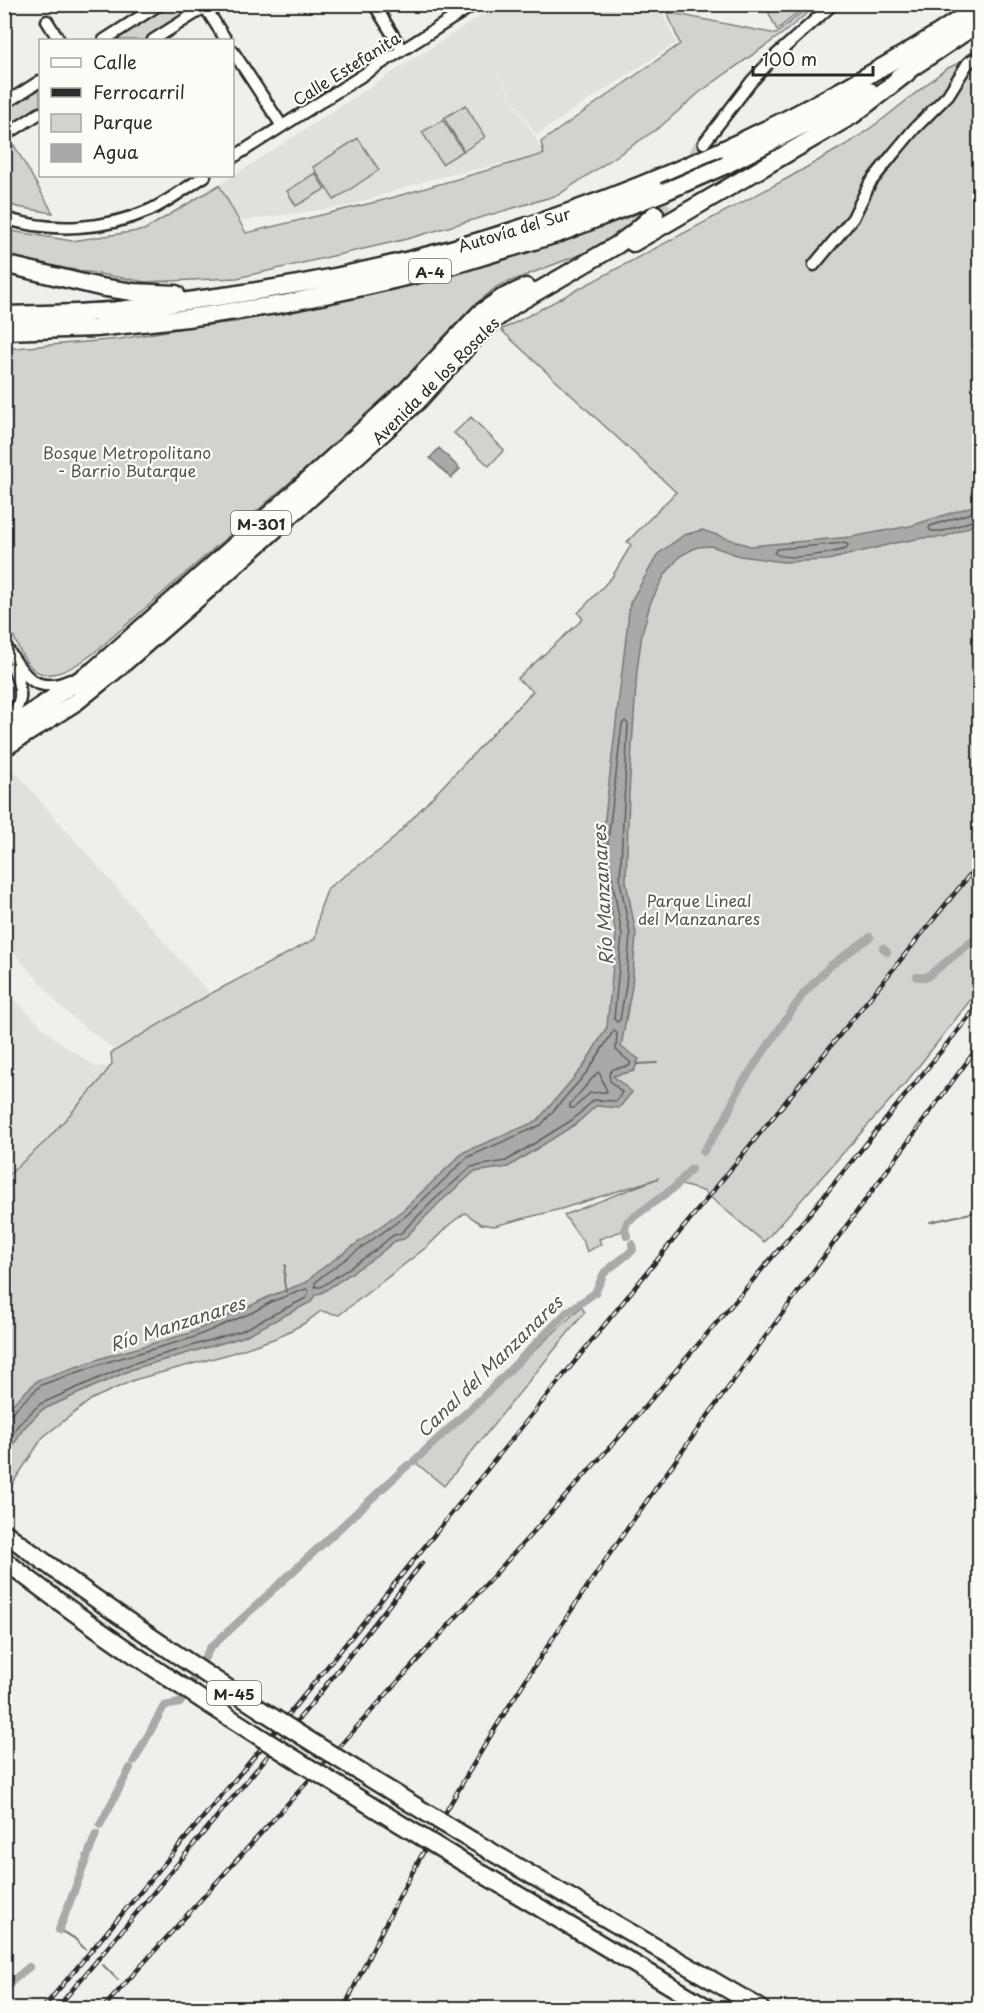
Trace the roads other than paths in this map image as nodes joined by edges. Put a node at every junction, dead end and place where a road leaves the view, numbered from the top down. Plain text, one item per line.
1 (160, 4) edge
2 (374, 4) edge
3 (475, 4) edge
4 (832, 4) edge
5 (980, 4) edge
6 (206, 6) edge
7 (47, 21) dead end
8 (980, 22) edge
9 (58, 39) edge
10 (106, 39) edge
11 (155, 39) edge
12 (225, 39) edge
13 (402, 50) junction
14 (234, 53) edge
15 (980, 55) edge
16 (907, 73) junction
17 (39, 82) edge
18 (4, 105) edge
19 (39, 114) edge
20 (282, 126) junction
21 (4, 136) edge
22 (704, 143) tunnel mouth
23 (234, 157) edge
24 (203, 177) edge
25 (655, 214) tunnel mouth
26 (4, 218) edge
27 (4, 264) edge
28 (583, 265) junction
29 (814, 265) dead end
30 (303, 284) junction
31 (4, 315) edge
32 (492, 322) junction
33 (4, 331) edge
34 (152, 619) junction
35 (5, 645) edge
36 (4, 722) edge
37 (4, 731) edge
38 (4, 748) edge
39 (4, 1532) edge
40 (4, 1560) edge
41 (708, 2008) edge
42 (760, 2008) edge

1 - 10 street
2 - 13 street
3 - 13 street, Calle Estefanita
4 - 22 street
5 - 30 highway, Autovía del Sur / A-4
6 - 11 street
6 - 12 street
7 - 9 street
8 - 16 highway, Autovía del Sur / A-4
13 - 20 street, Calle Estefanita
14 - 20 street
15 - 29 street
16 - 32 highway
16 - 33 highway, Autovía del Sur / A-4, bridge
17 - 18 street
19 - 21 street
20 - 23 street, Calle Estefanita
24 - 26 street
25 - 28 highway, Avenida de los Rosales / M-301
27 - 30 highway
28 - 32 highway, Avenida de los Rosales / M-301
28 - 34 highway, Avenida de los Rosales / M-301
30 - 31 highway, Autovía del Sur / A-4
32 - 38 highway, Avenida de los Rosales / M-301
34 - 35 street
34 - 37 highway, M-301
35 - 36 street
39 - 42 highway, M-45, bridge
40 - 41 highway, M-45, bridge

